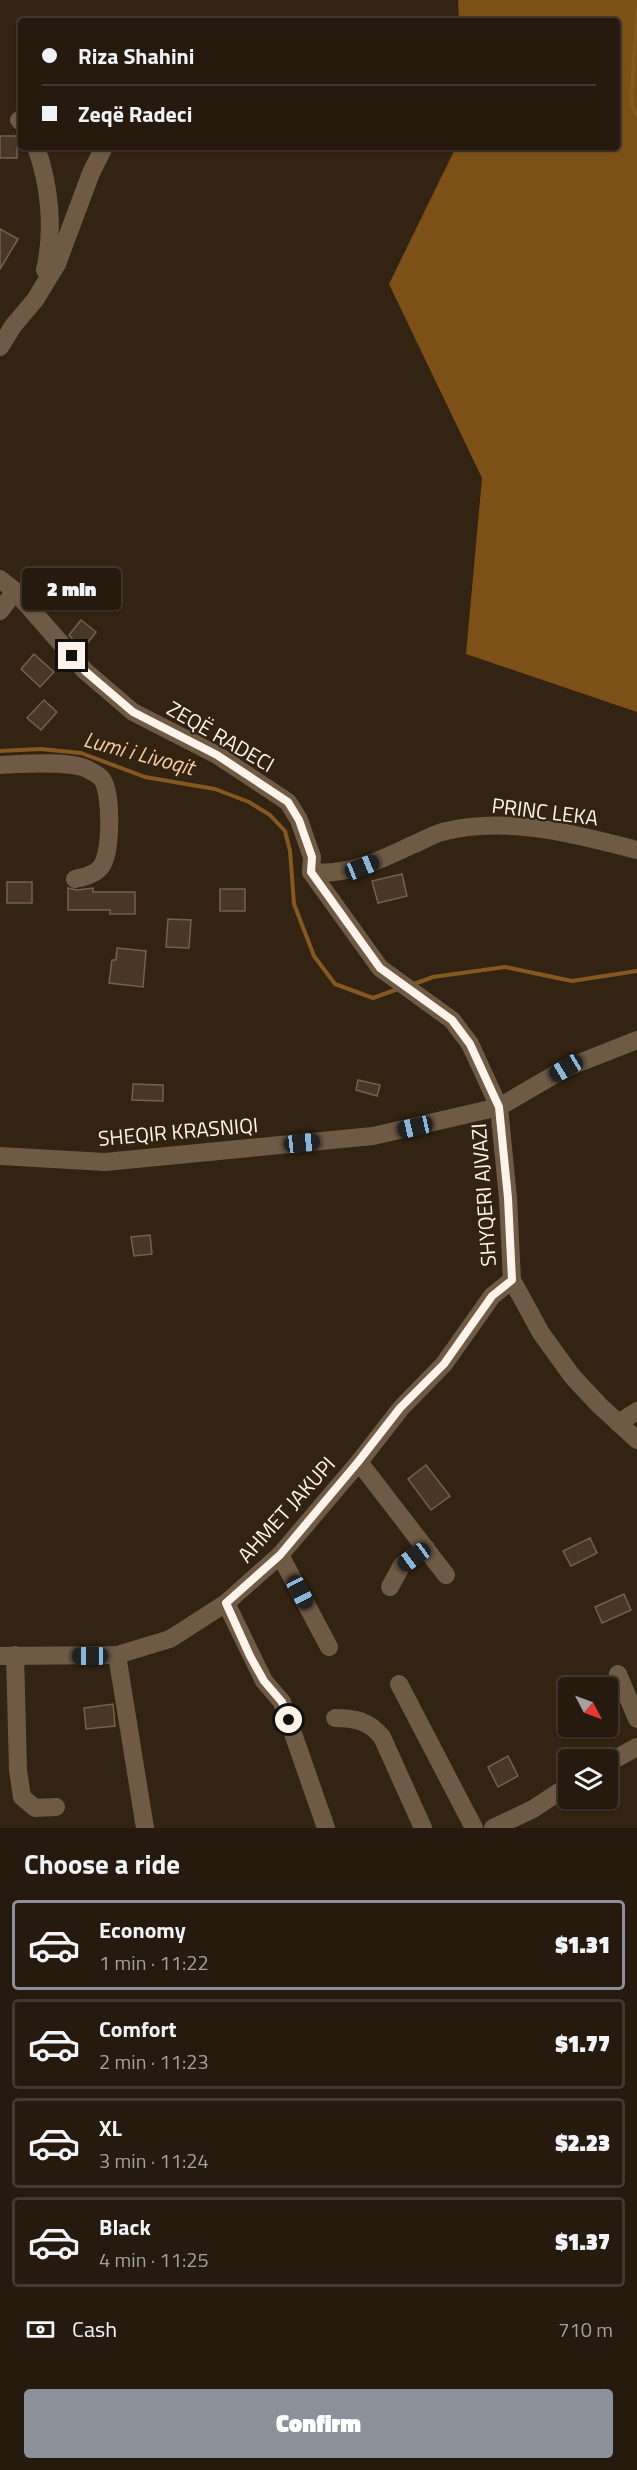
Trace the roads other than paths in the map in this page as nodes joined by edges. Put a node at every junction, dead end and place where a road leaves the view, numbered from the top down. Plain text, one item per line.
1 (37, 150) edge
2 (102, 150) edge
3 (43, 287) junction
4 (0, 348) edge
5 (0, 579) edge
6 (15, 591) junction
7 (0, 611) edge
8 (0, 765) edge
9 (637, 850) edge
10 (311, 872) junction
11 (75, 879) dead end
12 (637, 1040) edge
13 (499, 1107) junction
14 (0, 1156) edge
15 (512, 1280) junction
16 (637, 1411) edge
17 (618, 1423) junction
18 (637, 1440) edge
19 (358, 1462) junction
20 (426, 1548) junction
21 (280, 1555) junction
22 (446, 1575) dead end
23 (390, 1587) dead end
24 (226, 1603) junction
25 (329, 1647) dead end
26 (7, 1655) edge
27 (117, 1656) junction
28 (618, 1674) dead end
29 (399, 1684) dead end
30 (335, 1718) dead end
31 (637, 1719) edge
32 (637, 1747) edge
33 (618, 1757) edge
34 (558, 1793) edge
35 (56, 1807) dead end
36 (145, 1828) edge
37 (326, 1828) edge
38 (423, 1828) edge
39 (474, 1828) edge
40 (493, 1828) edge

1 - 3 street
2 - 3 street
3 - 4 street
5 - 6 street, ZEQË RADECI
6 - 7 street
6 - 10 street, ZEQË RADECI
8 - 11 street
9 - 10 street, PRINC LEKA
10 - 13 street, ZEQË RADECI
12 - 13 street, SHEQIR KRASNIQI
13 - 14 street, SHEQIR KRASNIQI
13 - 15 street, SHYQERI AJVAZI
15 - 17 street, SHYQERI AJVAZI
15 - 19 street, AHMET JAKUPI
16 - 17 street
17 - 18 street, SHYQERI AJVAZI
19 - 20 street, AHMET JAKUPI
19 - 21 street, AHMET JAKUPI
20 - 22 street, AHMET JAKUPI
20 - 23 street
21 - 24 street, AHMET JAKUPI
21 - 25 street
24 - 27 street, AHMET JAKUPI
24 - 37 street
26 - 27 street, AHMET JAKUPI
26 - 35 street, AHMET JAKUPI
27 - 36 street
28 - 31 street
29 - 39 street
30 - 38 street
32 - 33 street
34 - 40 street

